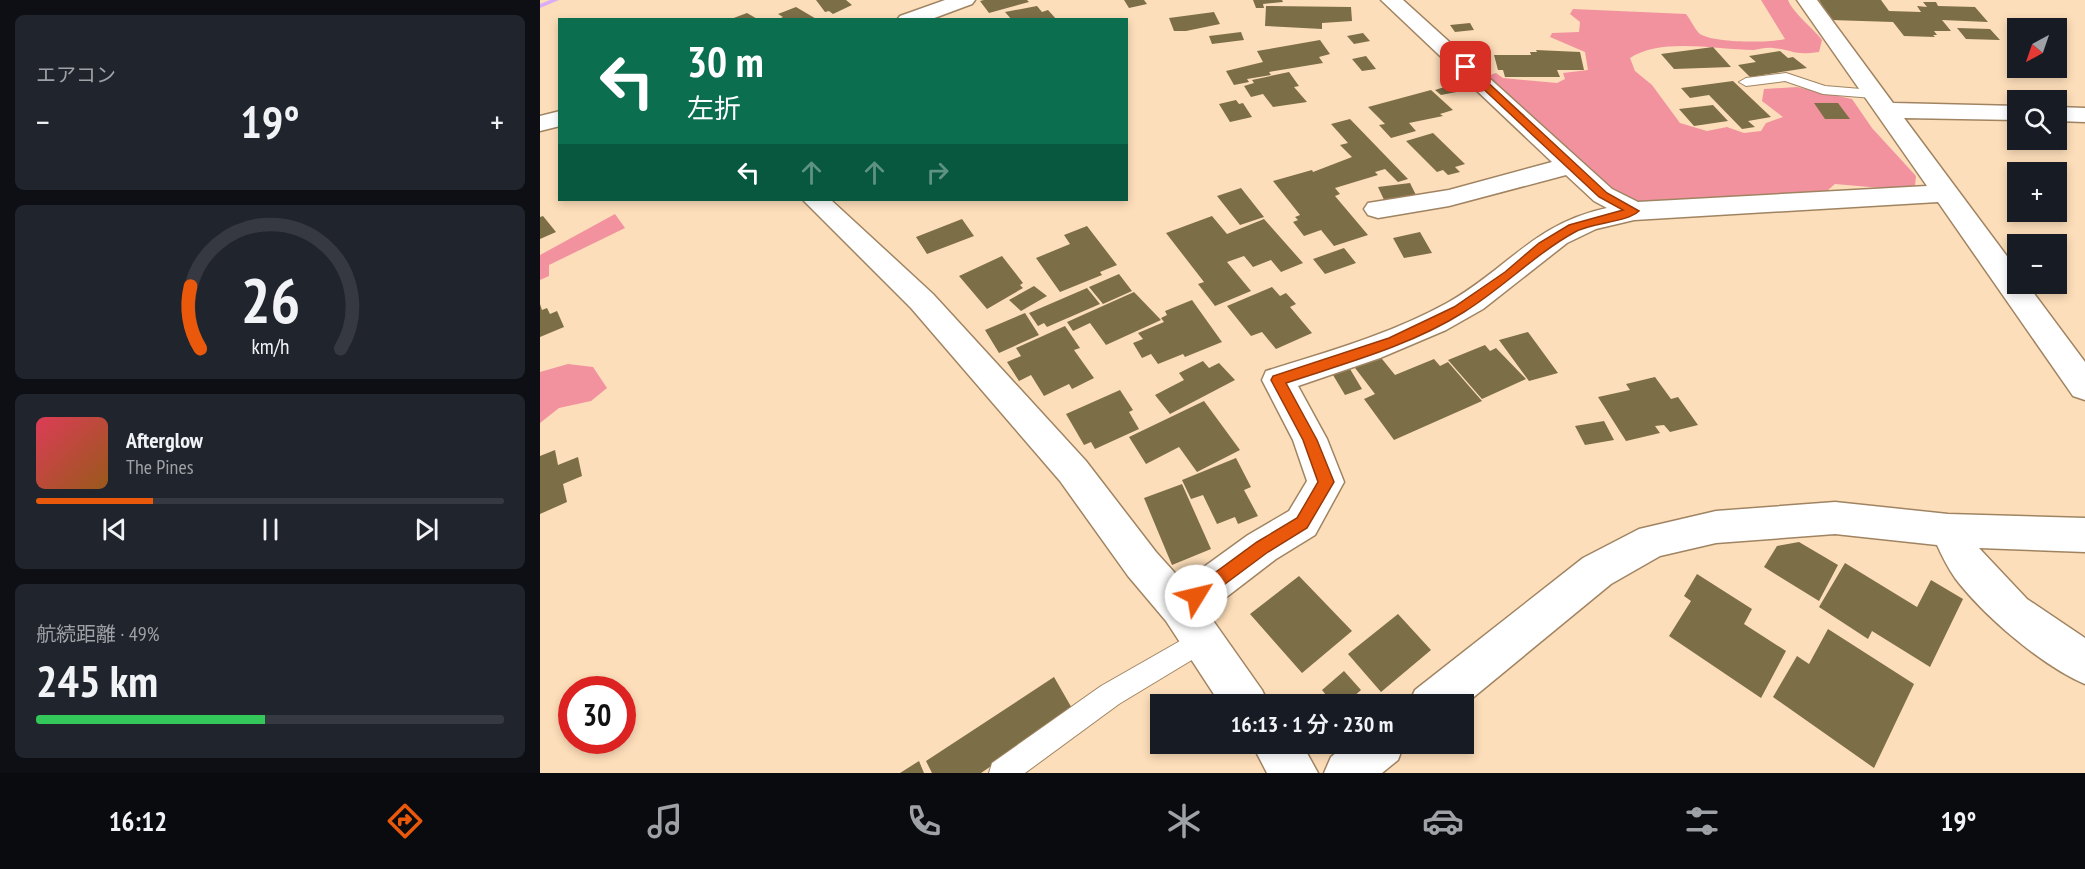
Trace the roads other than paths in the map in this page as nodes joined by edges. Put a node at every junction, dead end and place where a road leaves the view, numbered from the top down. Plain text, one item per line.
1 (965, 0) edge
2 (1391, 0) edge
3 (1807, 0) edge
4 (913, 18) edge
5 (1746, 82) dead end
6 (1879, 102) junction
7 (2007, 112) edge
8 (2067, 114) edge
9 (2085, 115) edge
10 (558, 119) edge
11 (540, 124) edge
12 (1572, 165) junction
13 (1945, 193) junction
14 (817, 201) edge
15 (1378, 209) dead end
16 (1634, 211) junction
17 (2085, 387) edge
18 (1948, 530) junction
19 (2085, 535) edge
20 (1180, 608) junction
21 (1201, 641) junction
22 (2085, 663) edge
23 (1239, 694) edge
24 (1444, 694) edge
25 (1281, 754) edge
26 (1370, 754) edge
27 (1002, 773) edge
28 (1295, 773) edge
29 (1347, 773) edge

1 - 4 street
2 - 12 street
3 - 6 street
5 - 6 lane
6 - 7 street
6 - 13 street
8 - 9 street
10 - 11 street
12 - 15 street
12 - 16 street
13 - 16 street
13 - 17 street
14 - 20 street
16 - 20 street
18 - 19 street
18 - 22 street
18 - 24 street
20 - 21 street
21 - 23 street
21 - 27 lane
25 - 28 street
26 - 29 street

